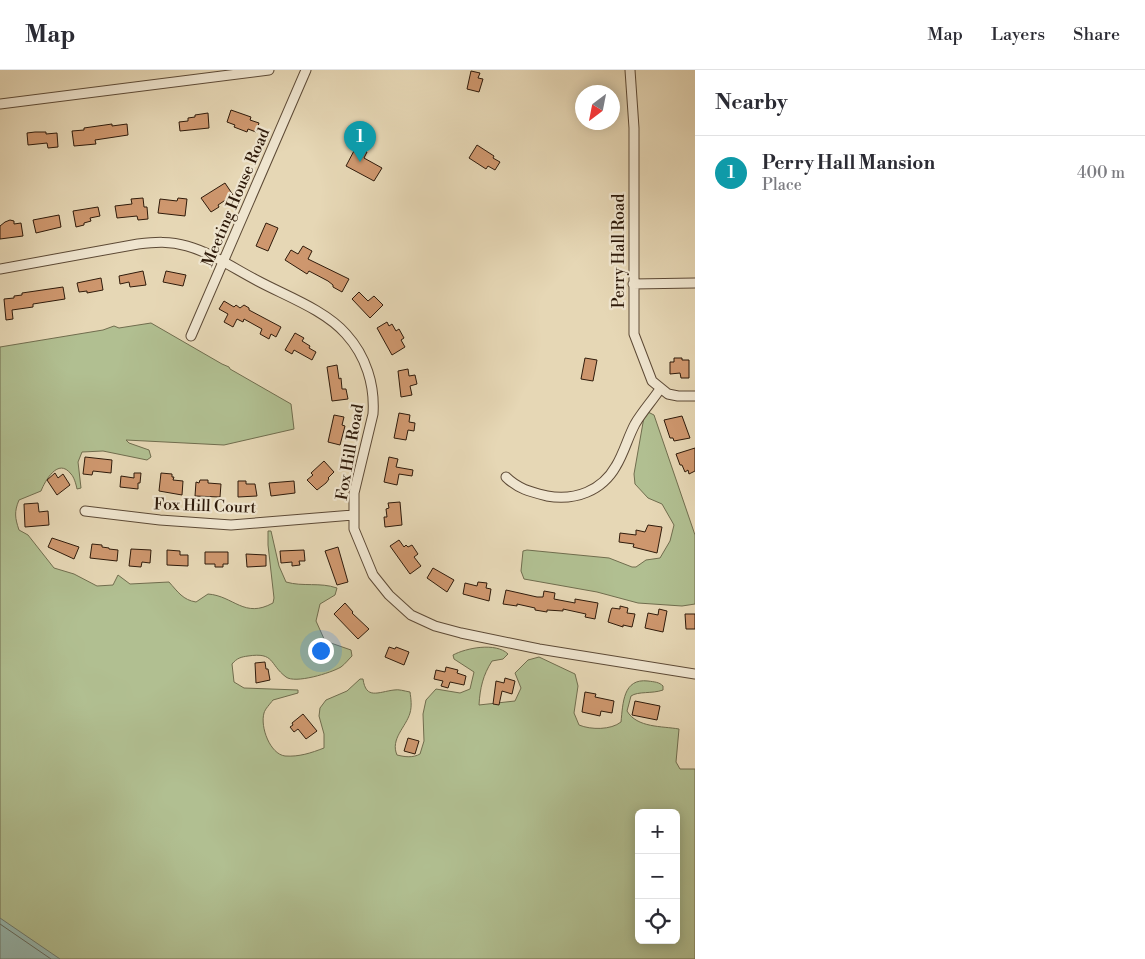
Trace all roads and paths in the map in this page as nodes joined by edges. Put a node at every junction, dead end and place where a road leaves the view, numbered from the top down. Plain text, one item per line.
1 (269, 70) edge
2 (306, 70) edge
3 (630, 70) edge
4 (0, 104) edge
5 (224, 262) junction
6 (0, 268) edge
7 (695, 283) edge
8 (633, 284) junction
9 (191, 336) dead end
10 (660, 389) junction
11 (695, 396) edge
12 (506, 477) dead end
13 (85, 510) dead end
14 (353, 515) junction
15 (695, 674) edge

1 - 4 street
2 - 5 street, Meeting House Road
3 - 8 street, Perry Hall Road
5 - 6 street, Fox Hill Road
5 - 9 street, Meeting House Road
5 - 14 street, Fox Hill Road
7 - 8 street
8 - 10 street, Perry Hall Road
10 - 11 street
10 - 12 street
13 - 14 street, Fox Hill Court
14 - 15 street, Fox Hill Road

